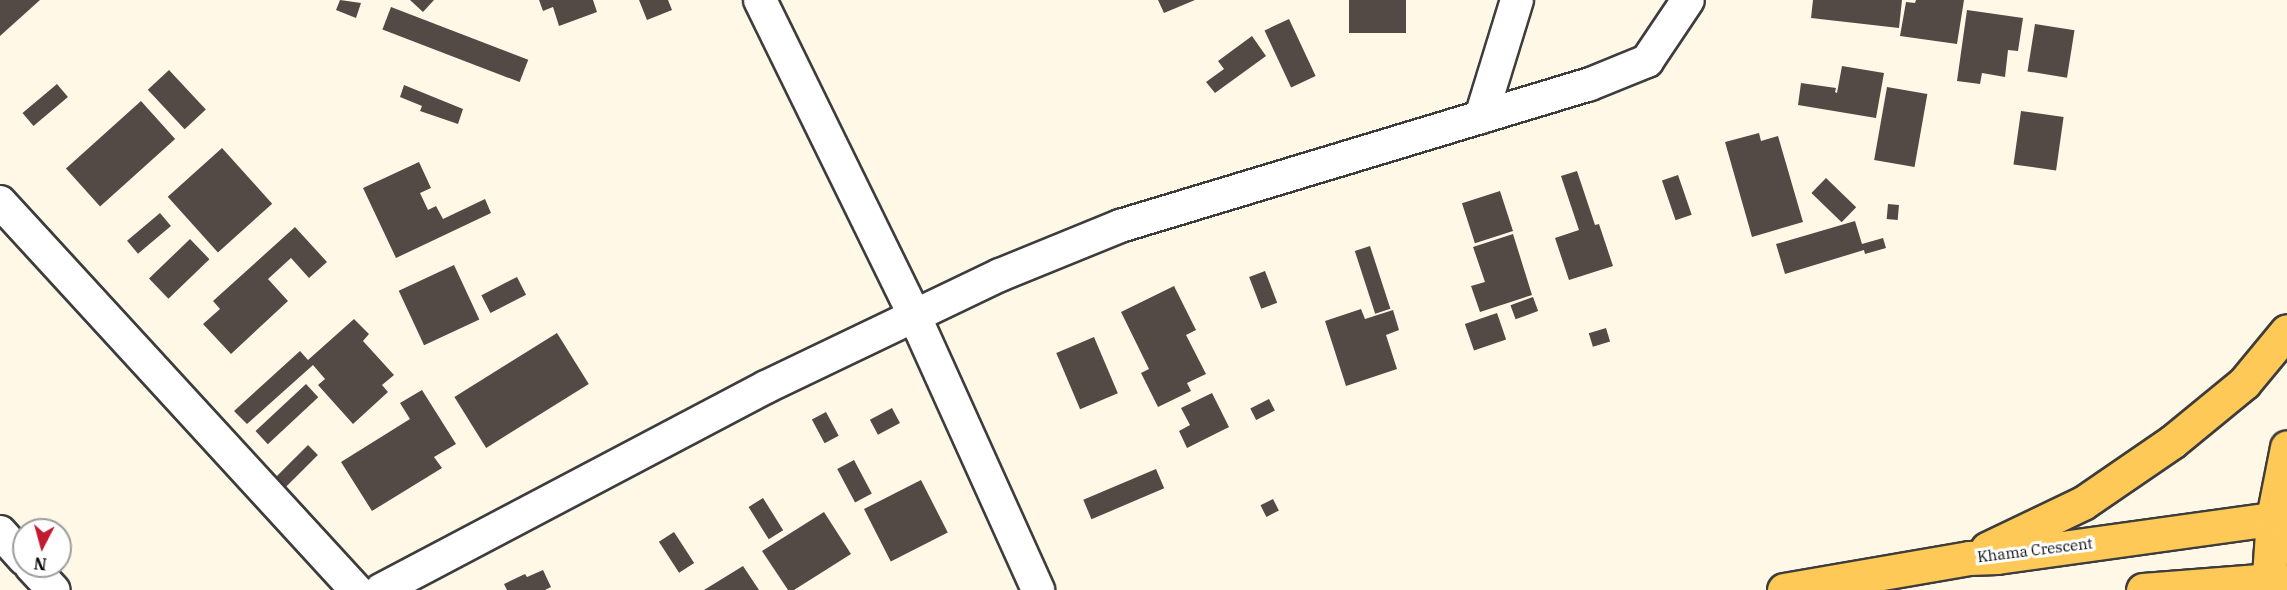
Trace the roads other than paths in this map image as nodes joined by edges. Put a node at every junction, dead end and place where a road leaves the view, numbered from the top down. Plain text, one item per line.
1 (760, 0) edge
2 (1517, 0) edge
3 (1688, 0) edge
4 (1481, 117) junction
5 (0, 202) edge
6 (914, 315) junction
7 (2287, 331) edge
8 (2287, 447) edge
9 (2282, 522) edge
10 (0, 532) edge
11 (12, 545) edge
12 (1969, 558) junction
13 (42, 578) edge
14 (2275, 584) edge
15 (53, 590) edge
16 (356, 590) edge
17 (381, 590) edge
18 (1038, 590) edge
19 (1784, 590) edge
20 (2143, 590) edge

1 - 6 street
2 - 4 street
3 - 4 street
4 - 6 street
5 - 16 street
6 - 17 street
6 - 18 street
7 - 12 main road
8 - 9 main road
9 - 12 main road, Khama Crescent
9 - 14 main road
10 - 11 street
12 - 19 main road, Khama Crescent
13 - 15 street
14 - 20 main road

